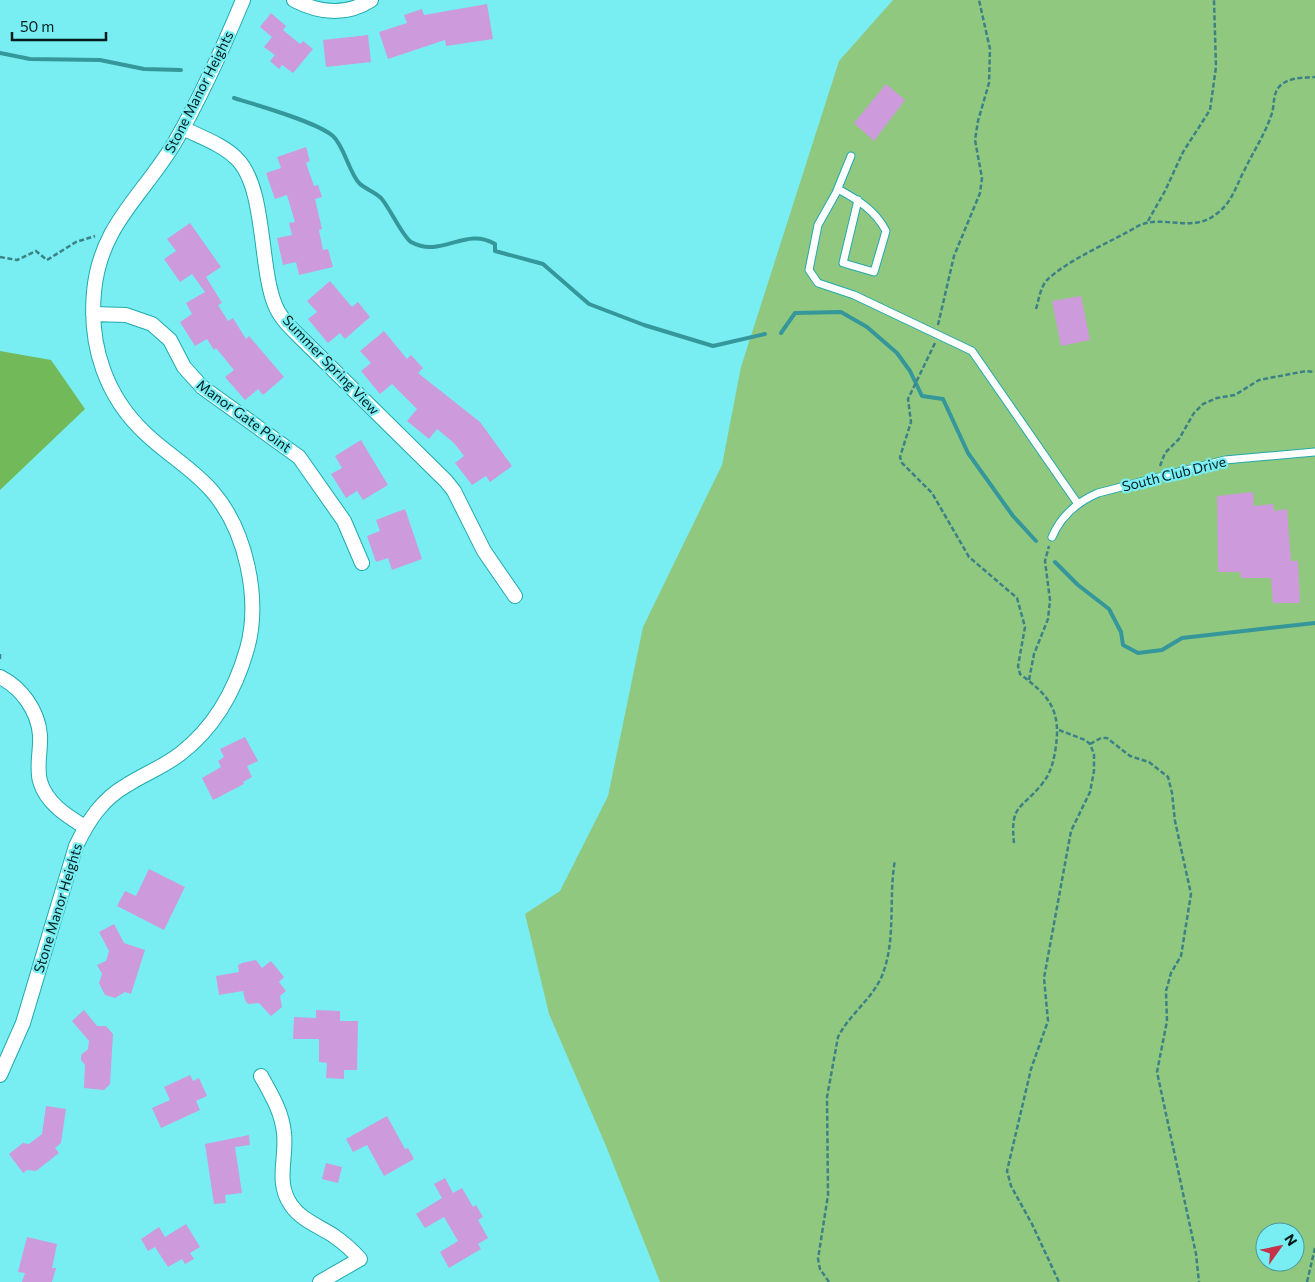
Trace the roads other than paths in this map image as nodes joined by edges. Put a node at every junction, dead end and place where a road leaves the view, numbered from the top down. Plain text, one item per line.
1 (243, 0) edge
2 (294, 0) edge
3 (371, 0) edge
4 (182, 128) junction
5 (851, 156) dead end
6 (838, 189) junction
7 (858, 200) junction
8 (93, 314) junction
9 (1315, 452) edge
10 (1078, 504) junction
11 (1052, 537) road end
12 (362, 563) dead end
13 (515, 596) dead end
14 (0, 678) edge
15 (85, 827) junction
16 (0, 1075) edge
17 (261, 1076) dead end
18 (320, 1282) edge

1 - 4 street, Stone Manor Heights
2 - 3 street
4 - 8 street, Stone Manor Heights
4 - 13 street, Summer Spring View
5 - 6 lane
6 - 7 lane
6 - 10 lane
7 - 7 lane
8 - 12 street, Manor Gate Point
8 - 15 street, Stone Manor Heights
9 - 10 lane, South Club Drive
10 - 11 lane, South Club Drive
14 - 15 street
15 - 16 street, Stone Manor Heights
17 - 18 street

